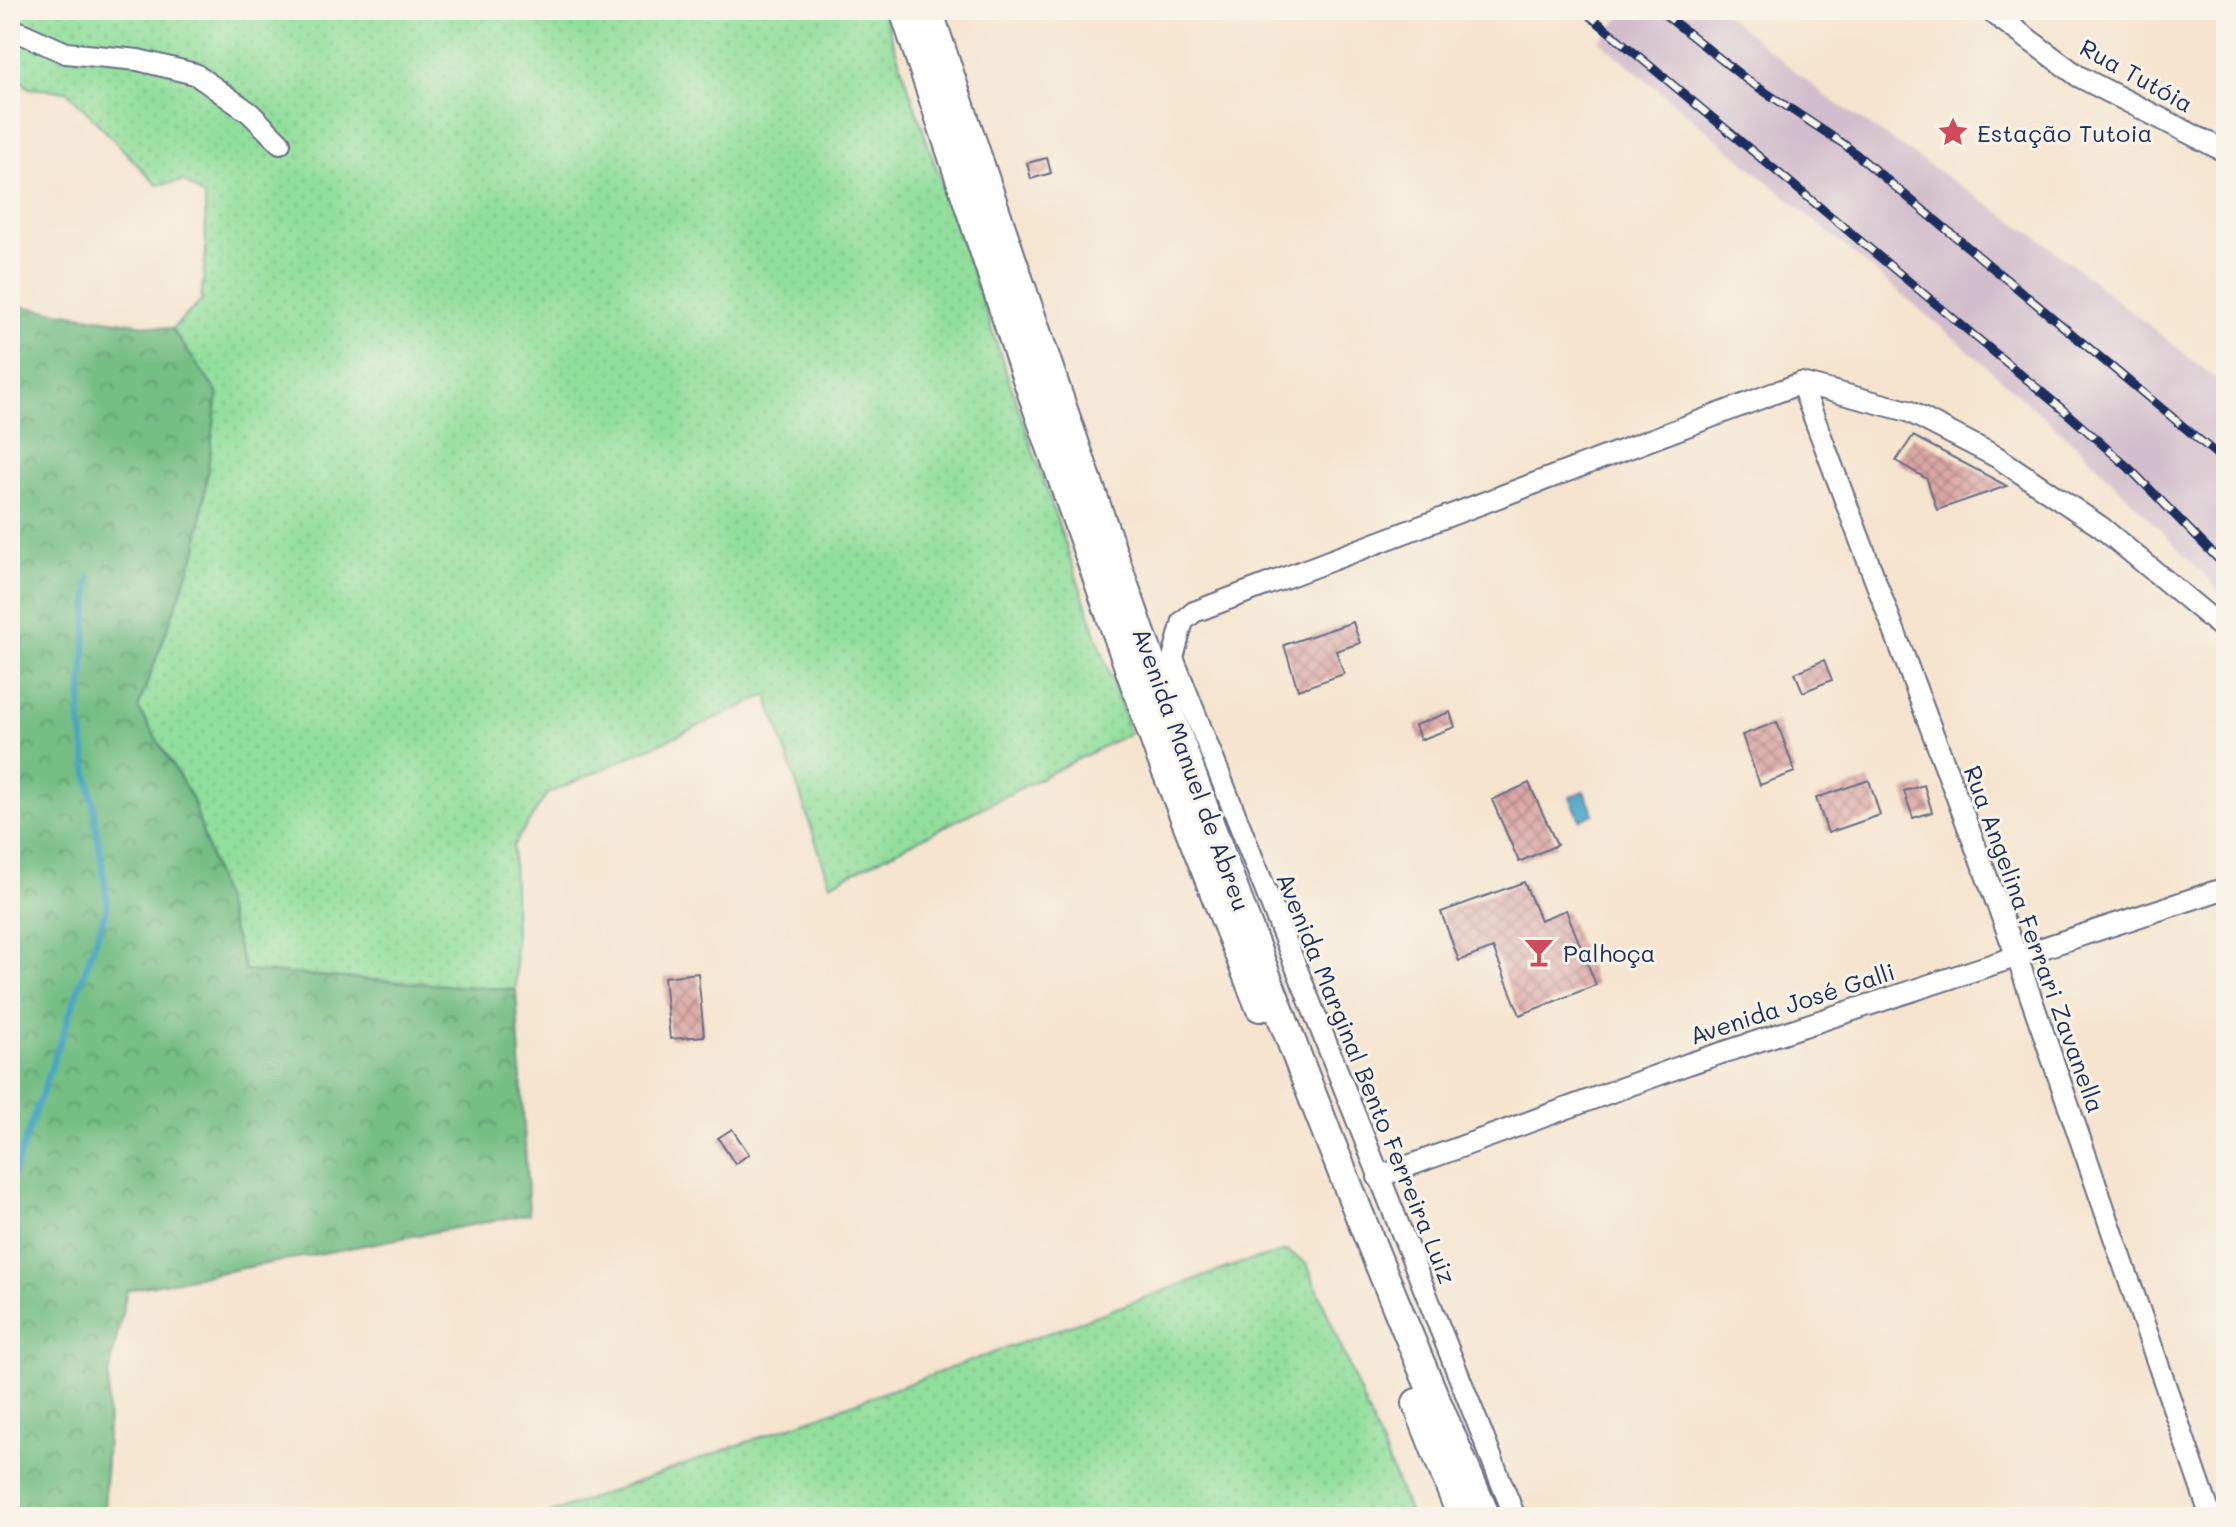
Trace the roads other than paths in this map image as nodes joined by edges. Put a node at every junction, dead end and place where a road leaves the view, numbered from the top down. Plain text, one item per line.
1 (904, 10) edge
2 (928, 10) edge
3 (1989, 10) edge
4 (10, 28) edge
5 (280, 143) dead end
6 (2226, 152) edge
7 (1801, 383) junction
8 (2226, 631) edge
9 (2226, 888) edge
10 (2017, 957) junction
11 (1378, 1177) junction
12 (1462, 1517) edge
13 (1486, 1517) edge
14 (1515, 1517) edge
15 (2211, 1517) edge

1 - 12 main road, Avenida Manuel de Abreu
2 - 13 main road, Avenida Manuel de Abreu
3 - 6 street, Rua Tutóia
4 - 5 street
7 - 8 street
7 - 10 street, Rua Angelina Ferrari Zavanella
7 - 11 street, Avenida Marginal Bento Ferreira Luiz
9 - 10 street, Avenida José Galli
10 - 11 street, Avenida José Galli
10 - 15 street, Rua Angelina Ferrari Zavanella
11 - 14 street, Avenida Marginal Bento Ferreira Luiz

